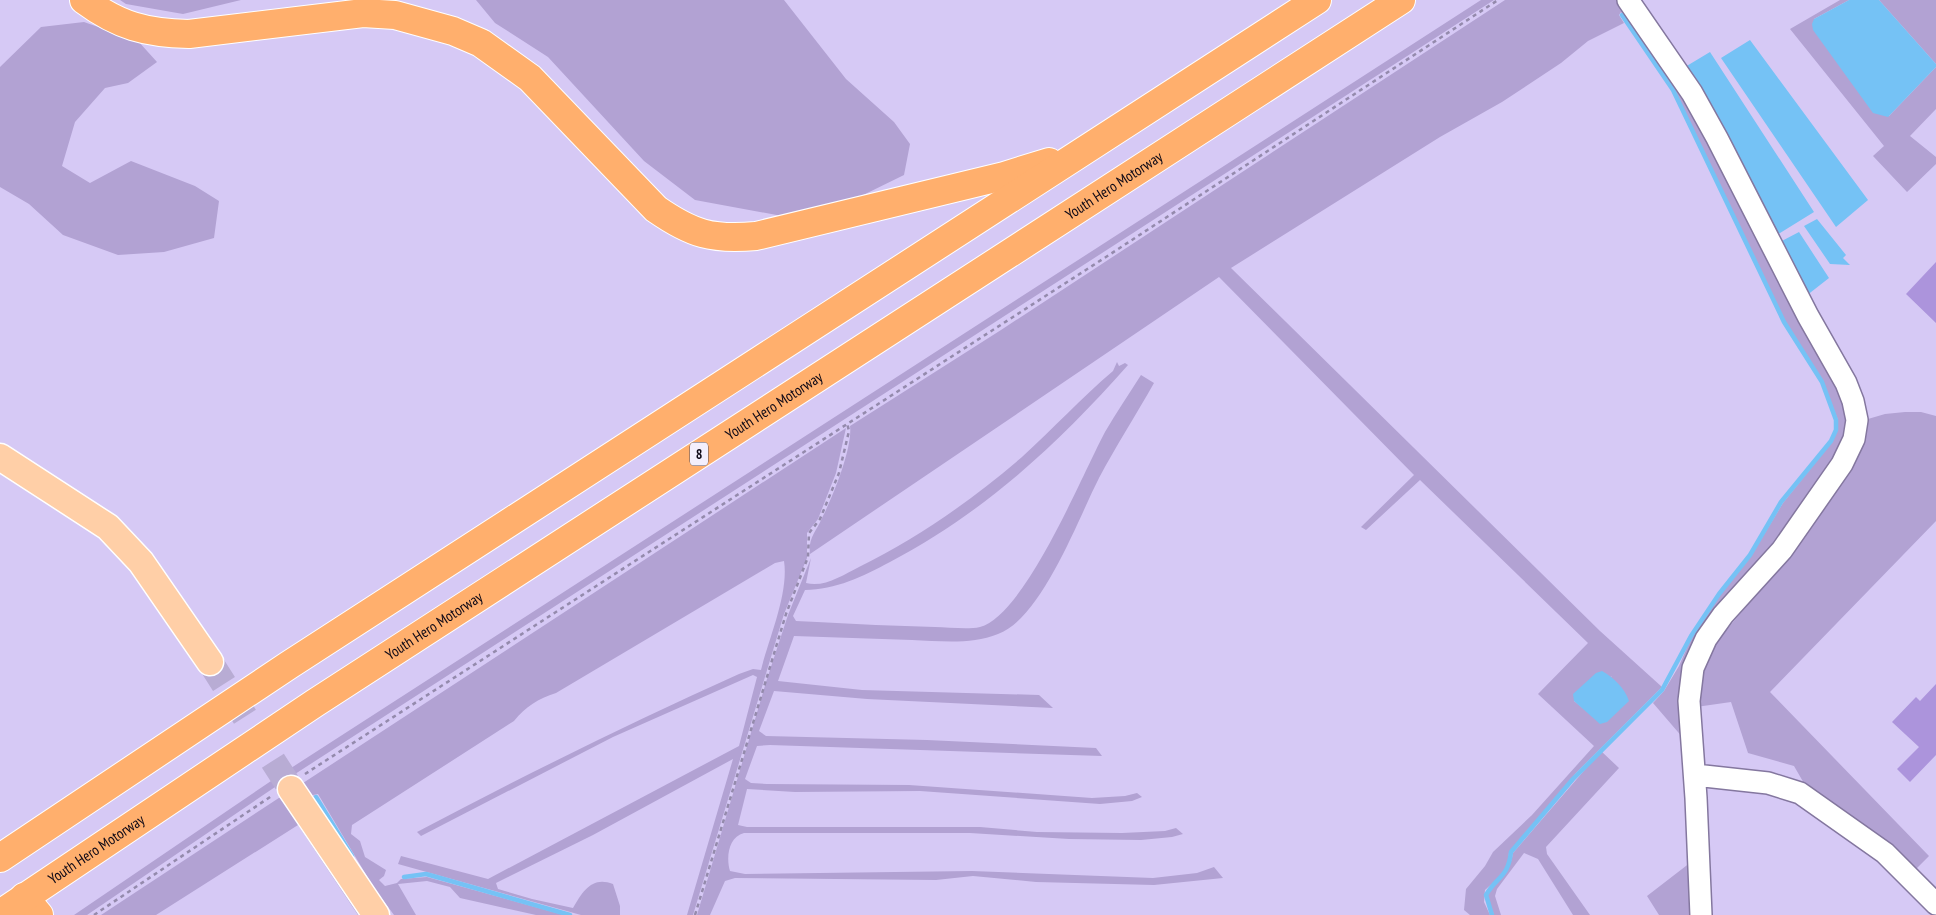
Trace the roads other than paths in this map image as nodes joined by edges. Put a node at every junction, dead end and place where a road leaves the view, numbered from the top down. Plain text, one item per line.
1 (84, 0) edge
2 (1317, 0) edge
3 (1401, 0) edge
4 (1628, 0) edge
5 (1101, 140) junction
6 (0, 456) edge
7 (210, 662) tunnel mouth
8 (1695, 775) junction
9 (290, 786) tunnel mouth
10 (0, 858) edge
11 (1936, 904) edge
12 (32, 906) edge
13 (0, 914) edge
14 (376, 915) edge
15 (1700, 915) edge

1 - 5 highway
2 - 5 highway
3 - 12 highway, Youth Hero Motorway / 8
4 - 8 street
5 - 10 highway
6 - 7 main road
8 - 11 street
8 - 15 street
9 - 14 main road
12 - 13 highway, Youth Hero Motorway / 8

